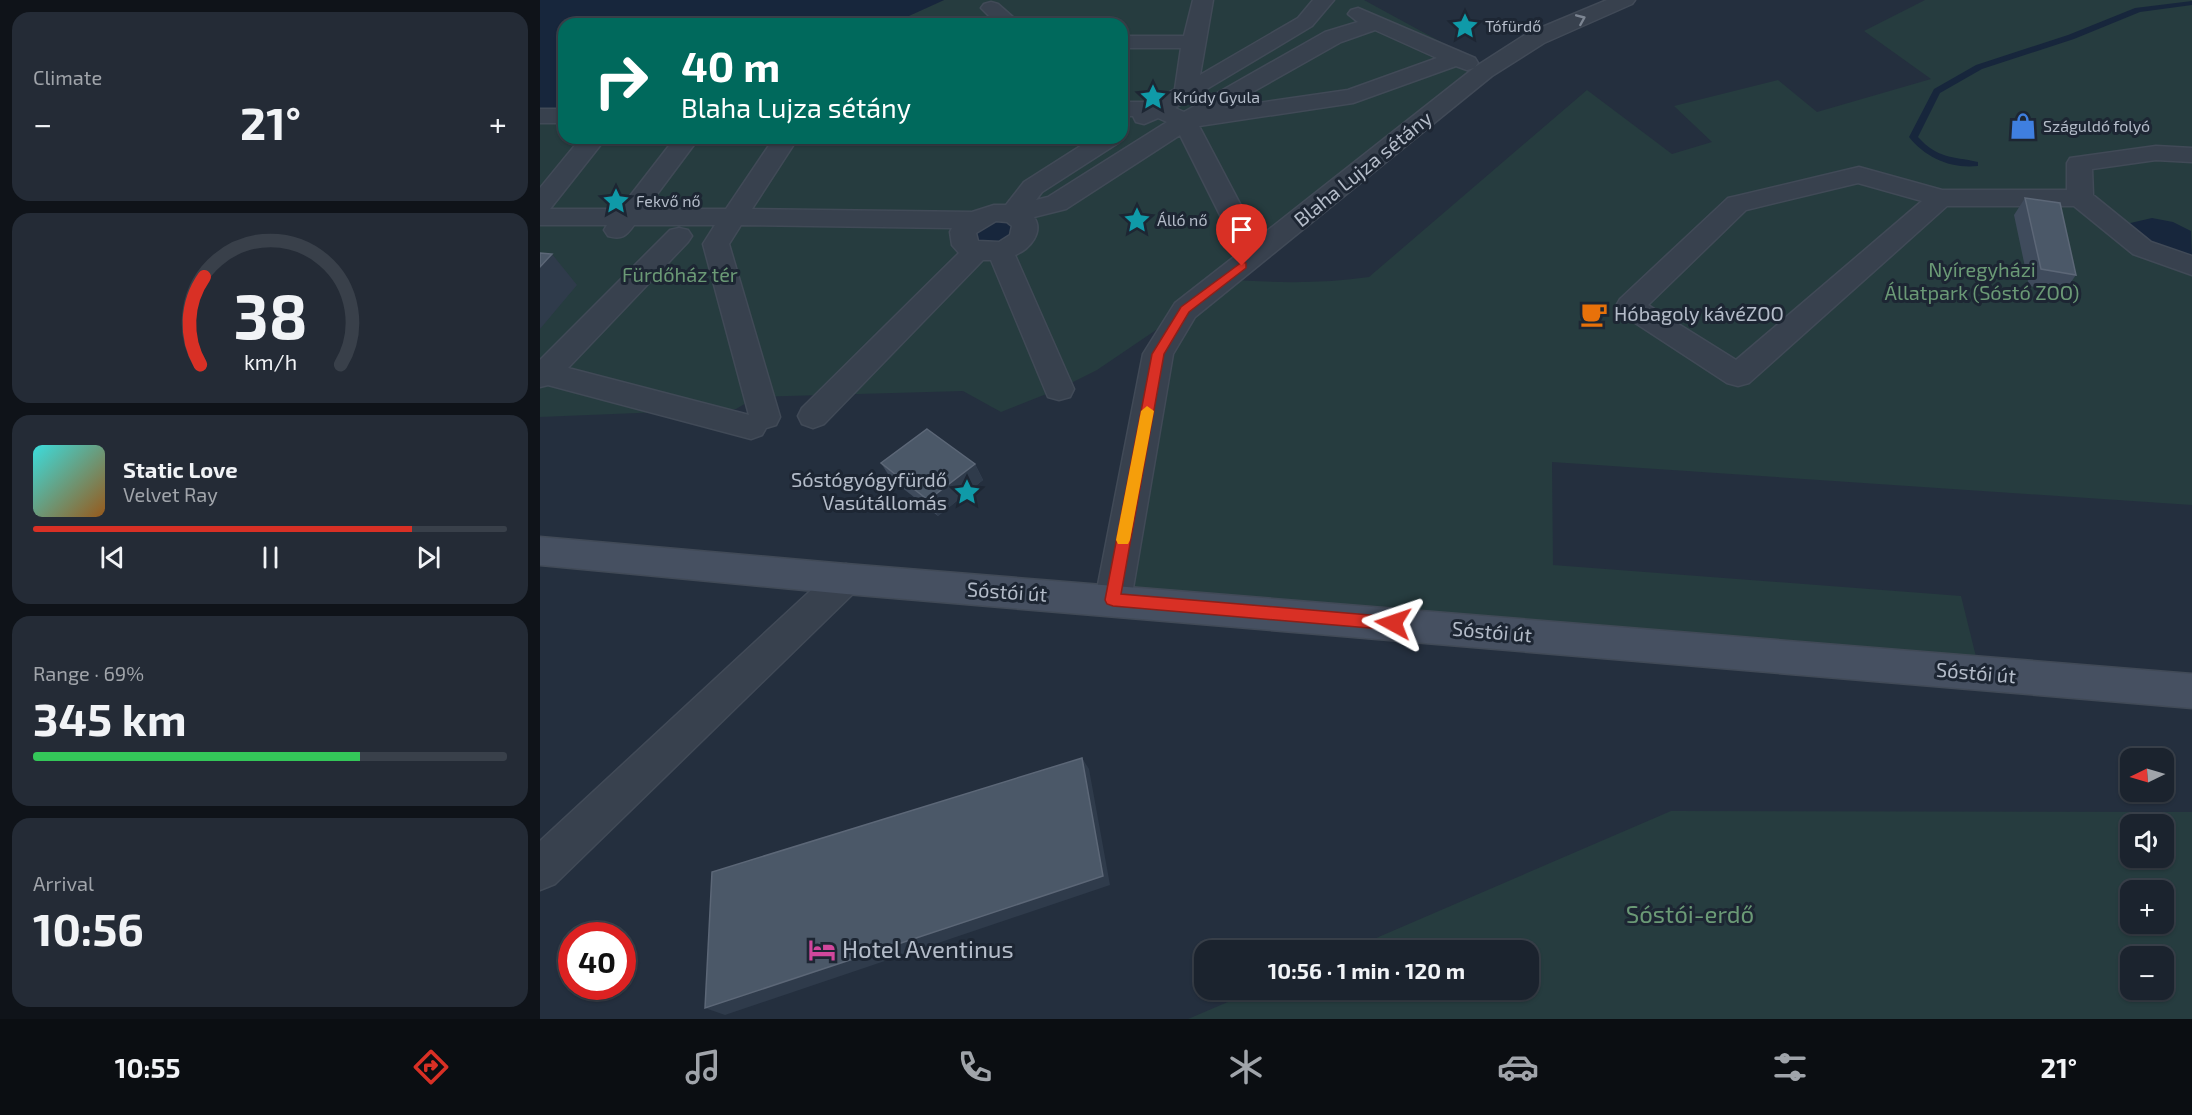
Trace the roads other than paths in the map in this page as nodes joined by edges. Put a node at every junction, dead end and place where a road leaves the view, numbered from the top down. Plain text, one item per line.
1 (1203, 0) edge
2 (1325, 0) edge
3 (1625, 0) edge
4 (991, 8) dead end
5 (1003, 18) edge
6 (1305, 22) junction
7 (1377, 22) junction
8 (1333, 37) junction
9 (1128, 42) edge
10 (1193, 42) junction
11 (1457, 58) junction
12 (1484, 71) junction
13 (1186, 92) junction
14 (1128, 109) edge
15 (1156, 109) junction
16 (540, 116) edge
17 (558, 116) edge
18 (1185, 121) junction
19 (1128, 127) edge
20 (589, 144) edge
21 (682, 144) edge
22 (782, 144) edge
23 (1101, 144) edge
24 (2192, 155) edge
25 (1941, 198) junction
26 (2080, 198) junction
27 (540, 204) edge
28 (1013, 214) junction
29 (540, 217) edge
30 (620, 226) junction
31 (726, 226) junction
32 (540, 236) edge
33 (679, 236) junction
34 (978, 240) junction
35 (1254, 256) junction
36 (2192, 266) edge
37 (542, 375) edge
38 (1059, 389) dead end
39 (813, 416) dead end
40 (540, 551) edge
41 (846, 579) junction
42 (1113, 600) junction
43 (2192, 691) edge
44 (540, 869) edge

1 - 10 street
2 - 6 street
2 - 7 street
12 -> 3 street, Blaha Lujza sétány
4 - 5 street
6 - 8 street
6 - 13 street
7 - 8 street
7 - 11 street
8 - 18 street
9 - 10 street
10 - 13 street
11 - 12 street
11 - 18 street
12 - 35 street, Blaha Lujza sétány
13 - 15 street
14 - 15 street
15 - 18 street
15 - 19 street
16 - 17 street
18 - 28 street
18 - 35 street
20 - 27 street
21 - 30 street
22 - 31 street
23 - 28 street
24 - 26 street
25 - 25 street
25 - 26 street
26 - 36 street
28 - 34 street
28 - 34 street
29 - 30 street
30 - 31 street
30 - 32 street
30 - 33 street
31 - 33 street
31 - 34 street
31 - 37 street
33 - 37 street
34 - 38 street
34 - 39 street
35 - 42 street, Blaha Lujza sétány
40 - 41 street, Sóstói út
41 - 42 street, Sóstói út
41 - 44 street
42 - 43 street, Sóstói út

